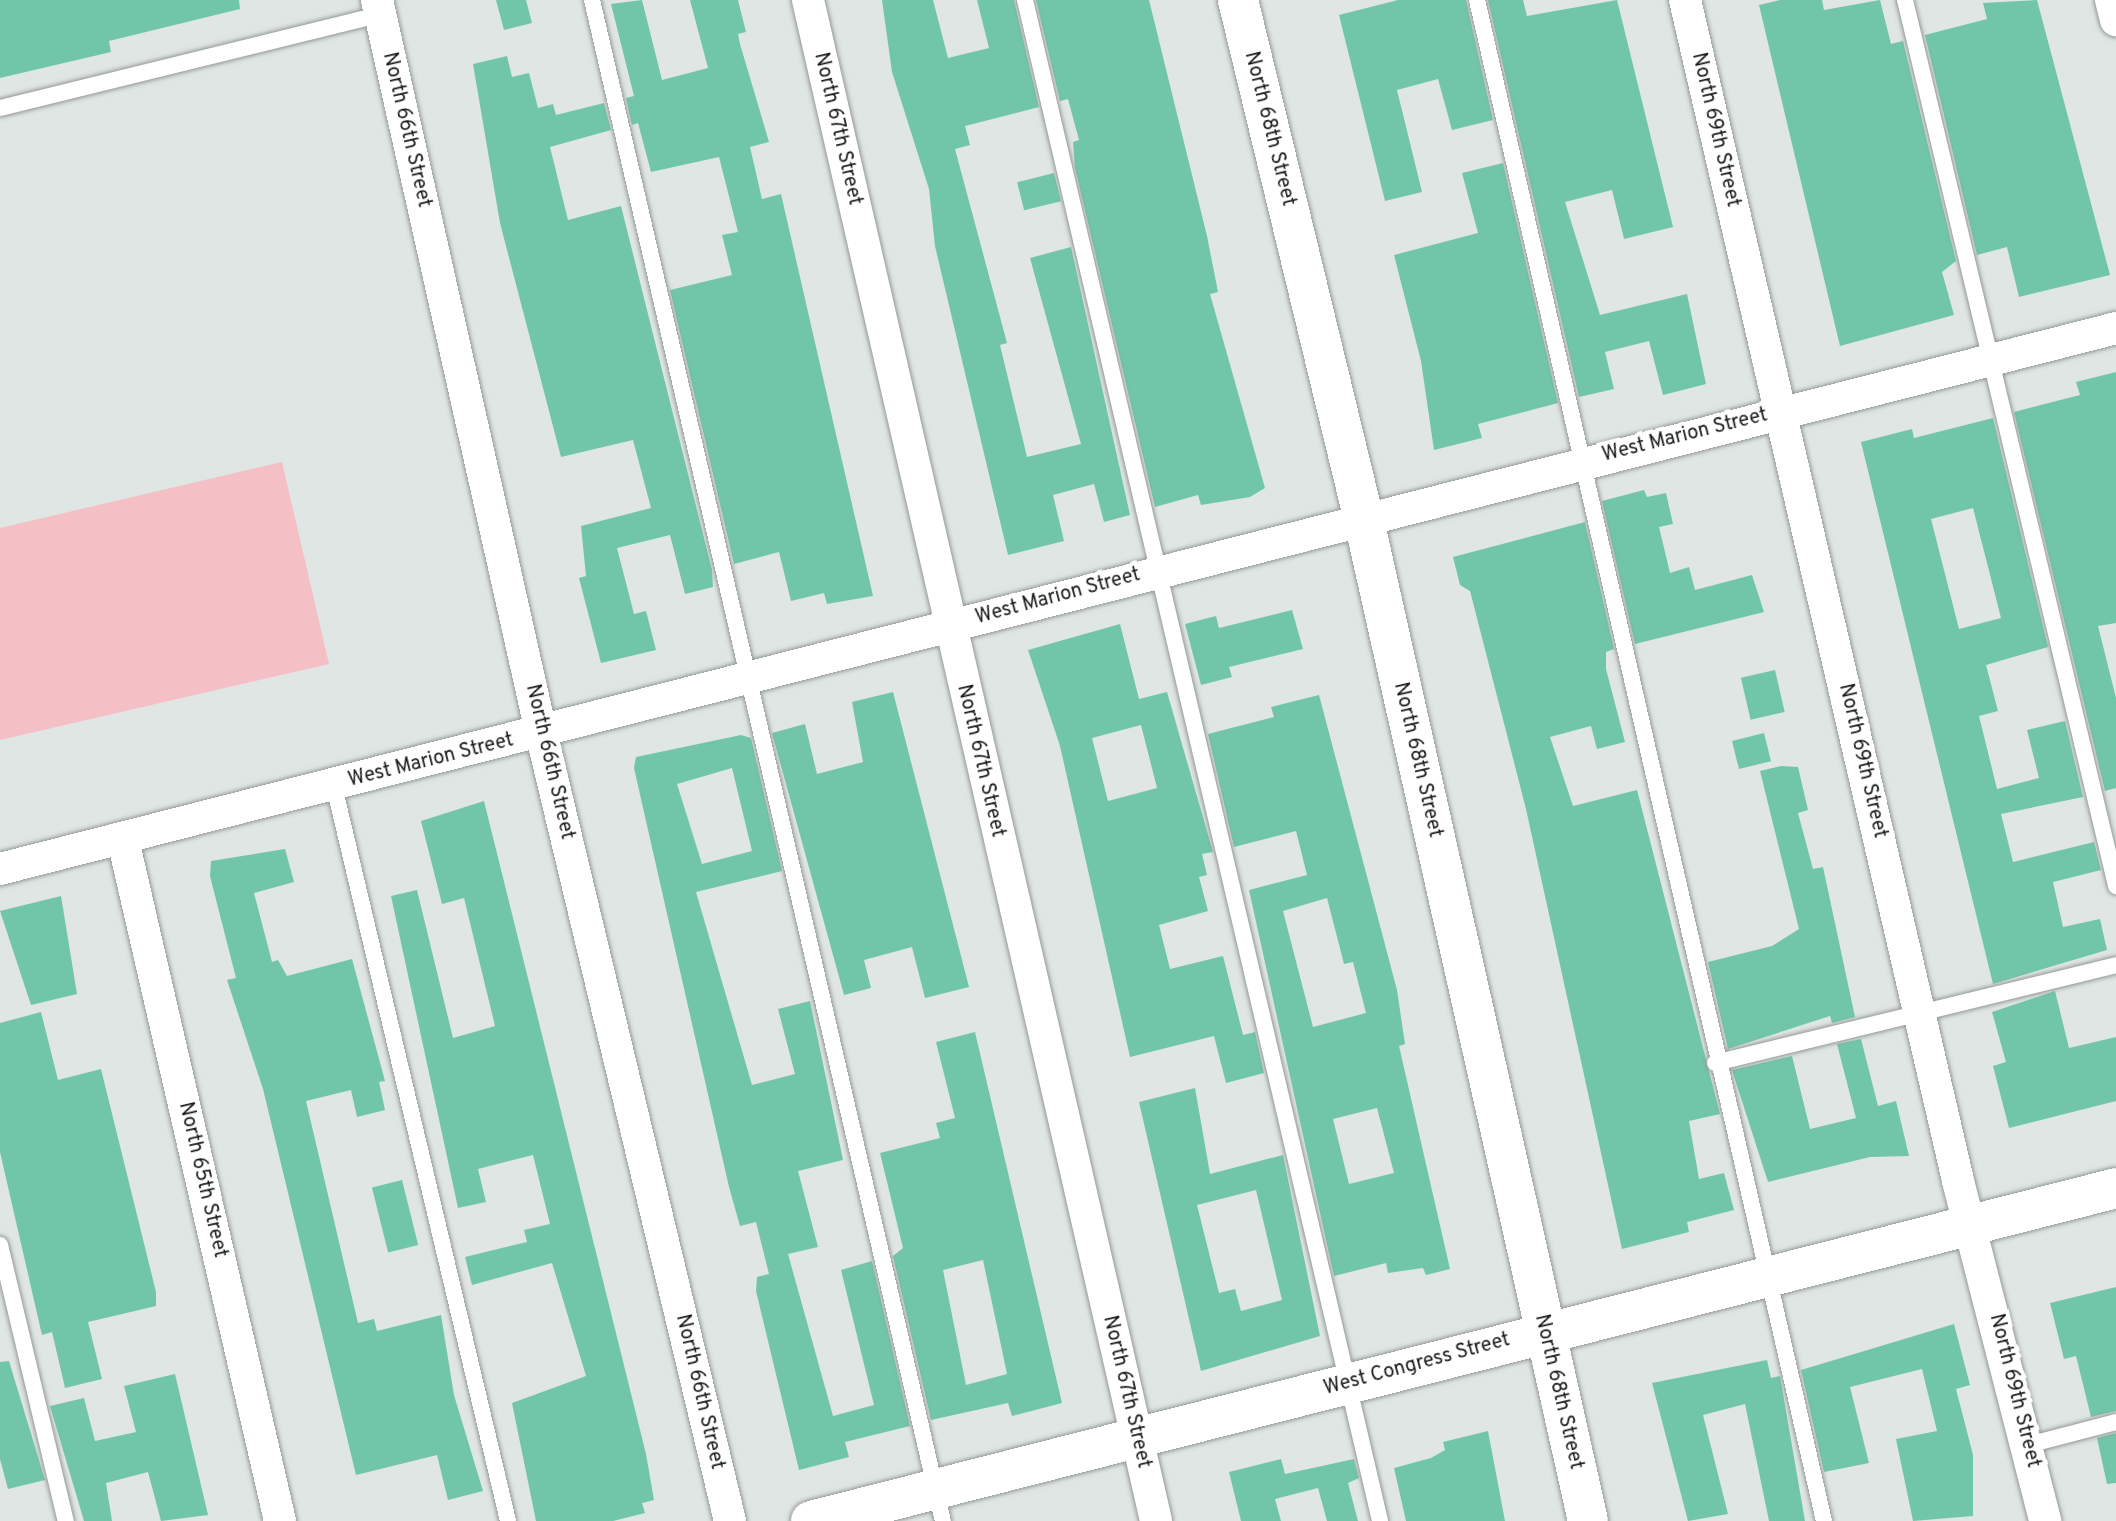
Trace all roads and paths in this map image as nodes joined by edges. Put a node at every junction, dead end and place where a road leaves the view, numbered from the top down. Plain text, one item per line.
1 (592, 0) edge
2 (808, 0) edge
3 (1025, 0) edge
4 (1238, 0) edge
5 (1477, 0) edge
6 (1685, 0) edge
7 (1905, 0) edge
8 (2111, 0) edge
9 (379, 7) edge
10 (2116, 20) edge
11 (0, 108) edge
12 (2116, 328) edge
13 (1994, 359) junction
14 (1781, 412) junction
15 (1578, 462) junction
16 (1363, 516) junction
17 (1163, 569) junction
18 (948, 626) junction
19 (748, 679) junction
20 (541, 732) junction
21 (334, 786) junction
22 (123, 840) junction
23 (0, 869) edge
24 (2116, 886) edge
25 (2116, 965) edge
26 (1920, 1015) junction
27 (1715, 1063) junction
28 (2116, 1188) edge
29 (1973, 1225) junction
30 (0, 1245) edge
31 (1767, 1276) junction
32 (1544, 1331) junction
33 (1348, 1382) junction
34 (2116, 1422) edge
35 (1136, 1437) junction
36 (2028, 1445) junction
37 (939, 1505) edge
38 (66, 1521) edge
39 (280, 1521) edge
40 (508, 1521) edge
41 (730, 1521) edge
42 (811, 1521) edge
43 (1156, 1521) edge
44 (1380, 1521) edge
45 (1588, 1521) edge
46 (1824, 1521) edge
47 (2045, 1521) edge

1 - 19 lane
2 - 18 street, North 67th Street
3 - 17 lane
4 - 16 street, North 68th Street
5 - 15 lane
6 - 14 street, North 69th Street
7 - 13 lane
8 - 10 street
9 - 11 lane
9 - 20 street, North 66th Street
12 - 13 street, West Marion Street
13 - 14 street, West Marion Street
13 - 24 lane
14 - 15 street, West Marion Street
14 - 26 street, North 69th Street
15 - 16 street, West Marion Street
15 - 27 lane
16 - 17 street, West Marion Street
16 - 32 street, North 68th Street
17 - 18 street, West Marion Street
17 - 33 lane
18 - 19 street, West Marion Street
18 - 35 street, North 67th Street
19 - 20 street, West Marion Street
19 - 37 lane
20 - 21 street, West Marion Street
20 - 41 street, North 66th Street
21 - 22 street, West Marion Street
21 - 40 lane
22 - 23 street, West Marion Street
22 - 39 street, North 65th Street
25 - 26 lane
26 - 27 lane
26 - 29 street, North 69th Street
27 - 31 lane
28 - 29 street, West Congress Street
29 - 31 street, West Congress Street
29 - 36 street, North 69th Street
30 - 38 lane
31 - 32 street, West Congress Street
31 - 46 lane
32 - 33 street, West Congress Street
32 - 45 street, North 68th Street
33 - 35 street, West Congress Street
33 - 44 lane
34 - 36 lane
35 - 37 street, West Congress Street
35 - 43 street, North 67th Street
36 - 47 street, North 69th Street
37 - 42 street, West Congress Street

